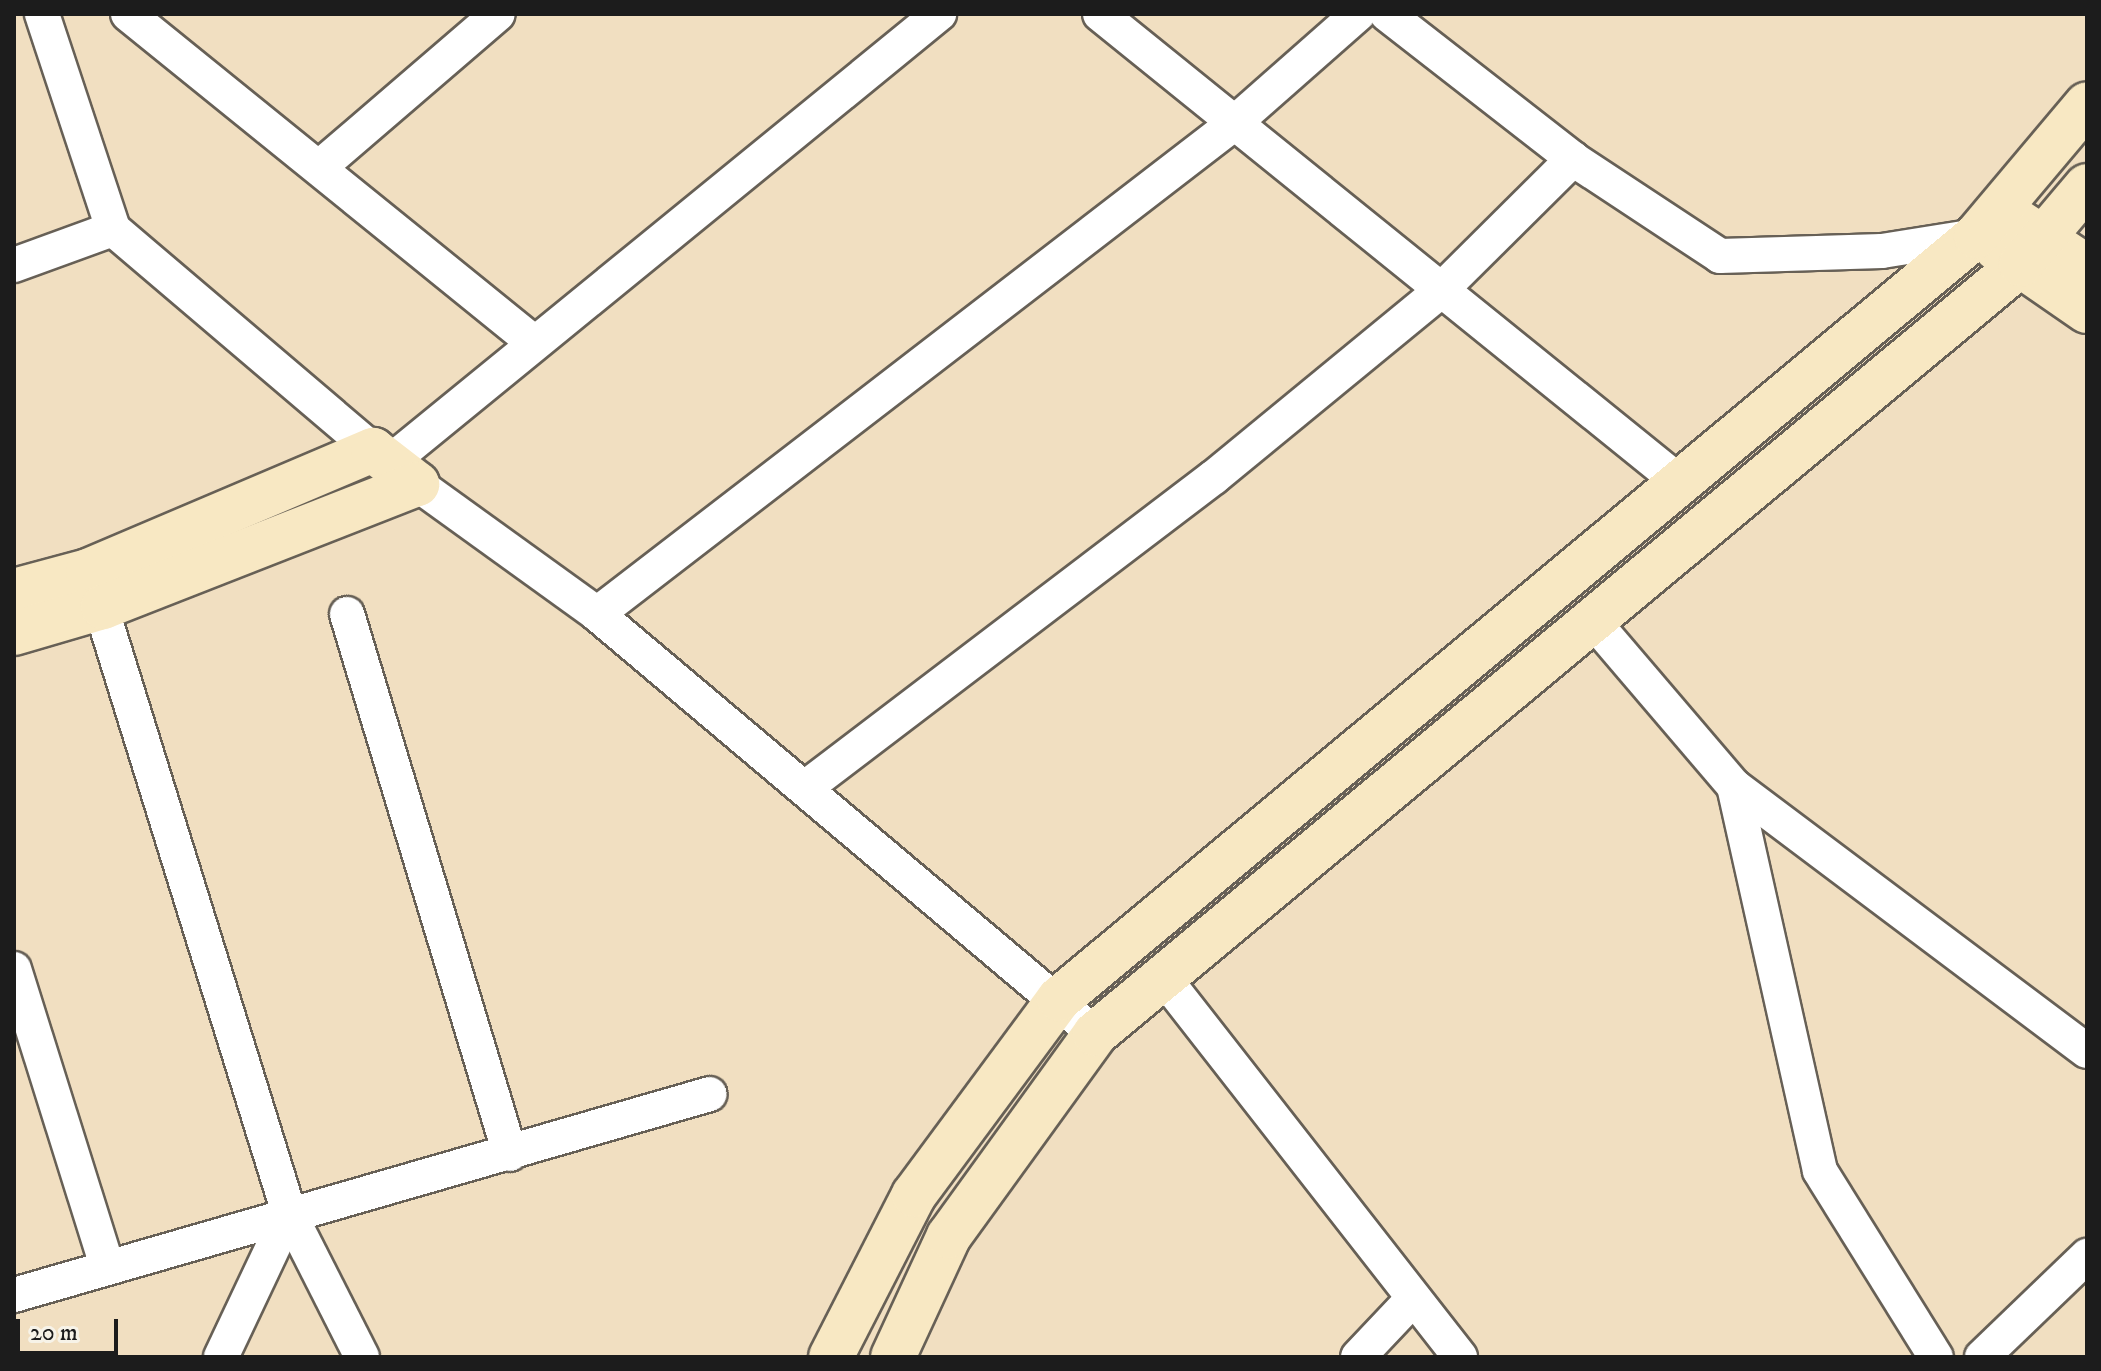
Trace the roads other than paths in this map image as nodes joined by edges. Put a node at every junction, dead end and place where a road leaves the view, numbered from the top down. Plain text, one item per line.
1 (42, 14) edge
2 (128, 14) edge
3 (498, 14) edge
4 (939, 14) edge
5 (1100, 14) edge
6 (1358, 14) edge
7 (1387, 14) edge
8 (2087, 104) edge
9 (1232, 125) junction
10 (1573, 159) junction
11 (321, 166) junction
12 (2087, 186) edge
13 (1988, 223) junction
14 (113, 229) junction
15 (2033, 251) junction
16 (14, 265) edge
17 (2087, 267) edge
18 (1439, 292) junction
19 (2087, 311) edge
20 (532, 341) junction
21 (393, 465) junction
22 (1677, 480) junction
23 (95, 589) junction
24 (14, 591) edge
25 (347, 614) dead end
26 (597, 614) junction
27 (1593, 621) junction
28 (14, 633) edge
29 (1734, 786) junction
30 (805, 788) junction
31 (14, 969) edge
32 (1164, 978) junction
33 (1059, 999) junction
34 (1095, 1034) junction
35 (2087, 1051) edge
36 (710, 1094) dead end
37 (510, 1154) junction
38 (289, 1213) junction
39 (2087, 1256) edge
40 (107, 1266) junction
41 (14, 1295) edge
42 (1411, 1301) junction
43 (221, 1357) edge
44 (362, 1357) edge
45 (831, 1357) edge
46 (893, 1357) edge
47 (1358, 1357) edge
48 (1460, 1357) edge
49 (1936, 1357) edge
50 (1982, 1357) edge

1 - 14 street
2 - 11 street
3 - 11 street
4 - 20 street
5 - 9 street
6 - 9 street
7 - 10 street
8 - 13 main road
9 - 18 street
9 - 26 street
10 - 13 street
10 - 18 street
11 - 20 street
12 - 15 main road
13 - 15 main road
13 - 22 main road
14 - 16 street
14 - 21 street
15 - 17 main road
15 - 19 main road
15 - 27 main road
18 - 22 street
18 - 30 street
20 - 21 street
21 - 23 main road
21 - 26 street
22 - 33 main road
23 - 24 main road
23 - 28 main road
23 - 38 street
25 - 37 street
26 - 30 street
27 - 29 street
27 - 32 main road
29 - 35 street
29 - 49 street
30 - 33 street
31 - 40 street
32 - 34 main road
32 - 42 street
33 - 34 street
33 - 45 main road
34 - 46 main road
36 - 37 street
37 - 38 street
38 - 40 street
38 - 43 street
38 - 44 street
39 - 50 street
40 - 41 street
42 - 47 street
42 - 48 street

